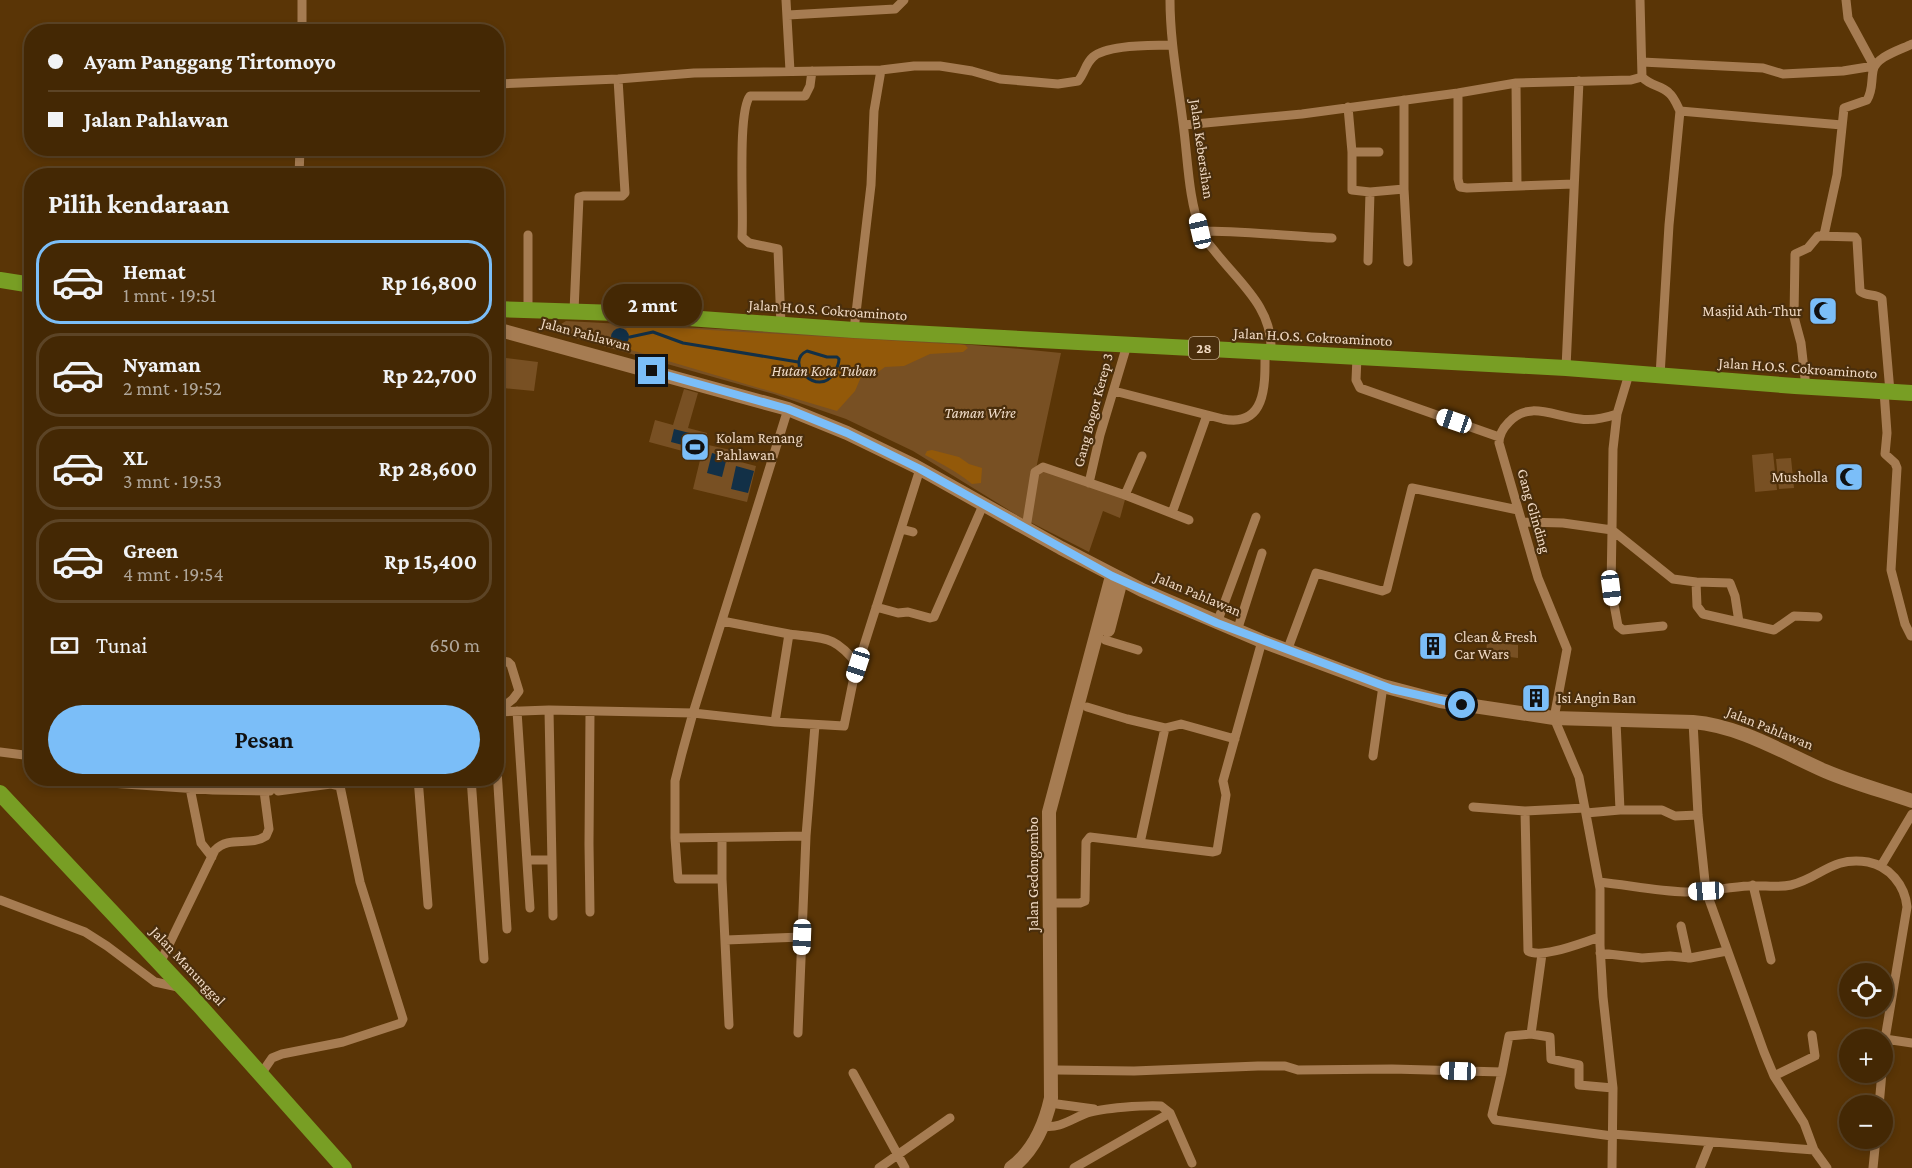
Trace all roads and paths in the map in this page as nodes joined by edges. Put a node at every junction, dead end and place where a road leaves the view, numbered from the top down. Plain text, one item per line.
1 (302, 0) edge
2 (786, 0) edge
3 (904, 0) edge
4 (1170, 0) edge
5 (1640, 0) edge
6 (1846, 0) edge
7 (788, 15) junction
8 (302, 24) edge
9 (1912, 44) edge
10 (1172, 45) junction
11 (1642, 62) junction
12 (1874, 66) junction
13 (881, 70) junction
14 (790, 71) junction
15 (812, 71) junction
16 (1642, 77) junction
17 (618, 79) junction
18 (1579, 81) junction
19 (1516, 83) junction
20 (504, 84) edge
21 (1458, 93) junction
22 (1404, 100) junction
23 (1348, 107) junction
24 (1680, 111) junction
25 (1184, 125) junction
26 (1842, 125) junction
27 (1352, 152) junction
28 (1379, 152) dead end
29 (1575, 184) junction
30 (1517, 186) junction
31 (1404, 189) junction
32 (1370, 192) junction
33 (1200, 231) junction
34 (528, 235) dead end
35 (1824, 235) junction
36 (1332, 238) dead end
37 (1368, 261) dead end
38 (1408, 262) dead end
39 (0, 280) edge
40 (24, 284) edge
41 (504, 309) edge
42 (528, 309) junction
43 (574, 311) junction
44 (781, 325) junction
45 (854, 330) junction
46 (504, 331) edge
47 (1127, 345) junction
48 (1268, 351) junction
49 (1357, 357) junction
50 (1566, 368) junction
51 (1629, 374) junction
52 (1660, 376) junction
53 (1806, 387) junction
54 (1114, 392) junction
55 (1887, 392) junction
56 (1912, 393) edge
57 (788, 409) junction
58 (1617, 414) junction
59 (1207, 415) junction
60 (1499, 437) junction
61 (1142, 456) dead end
62 (920, 469) junction
63 (1089, 483) junction
64 (1125, 495) junction
65 (984, 503) junction
66 (1518, 510) junction
67 (1172, 513) junction
68 (1256, 517) dead end
69 (1189, 520) dead end
70 (1522, 522) junction
71 (1026, 528) junction
72 (901, 529) junction
73 (1612, 530) junction
74 (913, 532) dead end
75 (952, 548) dead end
76 (963, 551) junction
77 (1262, 553) dead end
78 (1117, 578) junction
79 (1696, 582) junction
80 (876, 607) junction
81 (1818, 617) dead end
82 (722, 621) junction
83 (1739, 622) junction
84 (1217, 623) junction
85 (1663, 626) dead end
86 (1237, 631) junction
87 (789, 634) junction
88 (1912, 637) edge
89 (1105, 640) junction
90 (1262, 641) junction
91 (1138, 650) dead end
92 (1287, 651) junction
93 (504, 661) edge
94 (858, 665) junction
95 (1383, 686) junction
96 (504, 706) edge
97 (1087, 707) junction
98 (549, 710) junction
99 (517, 711) junction
100 (504, 712) edge
101 (590, 712) junction
102 (693, 713) junction
103 (1554, 718) junction
104 (1616, 721) junction
105 (775, 722) junction
106 (1693, 722) junction
107 (815, 725) junction
108 (1165, 728) junction
109 (1235, 740) junction
110 (0, 752) edge
111 (24, 755) edge
112 (1373, 756) dead end
113 (190, 786) edge
114 (199, 786) edge
115 (213, 786) edge
116 (278, 786) edge
117 (317, 786) edge
118 (339, 786) edge
119 (419, 786) edge
120 (472, 786) edge
121 (498, 786) edge
122 (213, 790) junction
123 (264, 791) junction
124 (278, 791) junction
125 (0, 794) edge
126 (1912, 801) edge
127 (1473, 807) dead end
128 (1586, 810) junction
129 (1620, 810) junction
130 (1525, 811) junction
131 (1912, 814) edge
132 (1698, 815) junction
133 (806, 836) junction
134 (675, 838) junction
135 (722, 838) junction
136 (1140, 843) junction
137 (212, 857) junction
138 (1053, 858) junction
139 (527, 860) junction
140 (552, 860) junction
141 (1881, 866) junction
142 (722, 879) junction
143 (1599, 882) junction
144 (1753, 885) junction
145 (1706, 891) junction
146 (0, 900) edge
147 (1057, 903) junction
148 (428, 905) dead end
149 (530, 908) dead end
150 (590, 912) dead end
151 (1909, 912) edge
152 (553, 916) dead end
153 (1681, 926) dead end
154 (507, 929) dead end
155 (802, 937) junction
156 (1600, 937) junction
157 (726, 940) junction
158 (1727, 951) junction
159 (1600, 952) junction
160 (1542, 954) junction
161 (484, 958) dead end
162 (1688, 958) junction
163 (1771, 960) dead end
164 (160, 963) junction
165 (184, 988) junction
166 (729, 1024) dead end
167 (1887, 1029) edge
168 (798, 1033) dead end
169 (1531, 1034) junction
170 (1812, 1035) dead end
171 (1893, 1040) edge
172 (1912, 1043) edge
173 (1057, 1070) junction
174 (1502, 1072) junction
175 (853, 1073) dead end
176 (261, 1074) junction
177 (1774, 1076) junction
178 (1613, 1088) junction
179 (1057, 1104) junction
180 (1099, 1110) junction
181 (1170, 1113) junction
182 (950, 1118) dead end
183 (1047, 1127) junction
184 (1612, 1135) junction
185 (1710, 1143) junction
186 (1875, 1149) edge
187 (1814, 1150) junction
188 (898, 1156) junction
189 (1193, 1166) edge
190 (344, 1168) edge
191 (879, 1168) edge
192 (905, 1168) edge
193 (1011, 1168) edge
194 (1023, 1168) edge
195 (1074, 1168) edge
196 (1182, 1168) edge
197 (1612, 1168) edge
198 (1700, 1168) edge
199 (1827, 1168) edge
200 (1873, 1168) edge

1 - 8 street
2 - 7 street
3 - 7 street
4 - 10 street, Jalan Kebersihan
5 - 11 street
6 - 12 street
7 - 14 street
9 - 12 street
10 - 13 street
10 - 25 street, Jalan Kebersihan
11 - 12 street
11 - 16 street
12 - 26 street
13 - 15 street
13 - 45 street
14 - 15 street
14 - 17 street
15 - 44 street
16 - 18 street
16 - 24 street
17 - 20 street
17 - 43 street
18 - 19 street
18 - 29 street
19 - 21 street
19 - 30 street
21 - 22 street
21 - 30 street
22 - 23 street
22 - 31 street
23 - 25 street
23 - 27 street
24 - 26 street
24 - 52 street
25 - 33 street, Jalan Kebersihan
26 - 35 street
27 - 28 street
27 - 32 street
29 - 30 street
29 - 50 street
31 - 32 street
31 - 38 street
32 - 37 street
33 - 36 street
33 - 48 street, Jalan Kebersihan
34 - 42 street
35 - 53 street
35 - 55 street
39 - 40 highway
41 - 42 highway, Jalan H.O.S. Cokroaminoto / 28
42 - 43 highway, Jalan H.O.S. Cokroaminoto / 28
43 - 44 highway, Jalan H.O.S. Cokroaminoto / 28
44 - 45 highway, Jalan H.O.S. Cokroaminoto / 28
45 - 47 highway, Jalan H.O.S. Cokroaminoto / 28
46 - 57 main road, Jalan Pahlawan
47 - 48 highway, Jalan H.O.S. Cokroaminoto / 28
47 - 54 street, Gang Bogor Kerep 3
48 - 49 highway, Jalan H.O.S. Cokroaminoto / 28
48 - 59 street, Jalan Kebersihan
49 - 50 highway, Jalan H.O.S. Cokroaminoto / 28
49 - 60 street
50 - 51 highway, Jalan H.O.S. Cokroaminoto / 28
51 - 52 highway, Jalan H.O.S. Cokroaminoto / 28
51 - 58 street
52 - 53 highway, Jalan H.O.S. Cokroaminoto / 28
53 - 55 highway, Jalan H.O.S. Cokroaminoto / 28
54 - 59 street
54 - 63 street, Gang Bogor Kerep 3
55 - 56 highway, Jalan H.O.S. Cokroaminoto / 28
55 - 88 street
57 - 62 main road, Jalan Pahlawan
57 - 82 street
58 - 60 street
58 - 73 street
59 - 67 street
60 - 66 street, Gang Glinding
61 - 64 street
62 - 65 main road, Jalan Pahlawan
62 - 72 street
63 - 64 street, Gang Bogor Kerep 3
63 - 71 street, Gang Bogor Kerep 3
64 - 67 street, Gang Bogor Kerep 3
65 - 71 main road, Jalan Pahlawan
65 - 76 street
66 - 70 street, Gang Glinding
66 - 92 street
67 - 69 street, Gang Bogor Kerep 3
68 - 84 street
70 - 73 street
70 - 103 street, Gang Glinding
71 - 78 main road, Jalan Pahlawan
72 - 74 street
72 - 80 street
73 - 79 street
73 - 85 street
75 - 76 street
76 - 80 street
77 - 86 street
78 - 84 main road, Jalan Pahlawan
78 - 89 main road, Jalan Gedongombo
78 - 138 main road, Jalan Gedongombo
79 - 83 street
79 - 83 street
80 - 94 street
81 - 83 street
82 - 87 street
82 - 102 street
84 - 86 main road, Jalan Pahlawan
86 - 90 main road, Jalan Pahlawan
87 - 94 street
87 - 105 street
89 - 91 street
89 - 97 main road, Jalan Gedongombo
90 - 92 main road, Jalan Pahlawan
90 - 109 street
92 - 95 main road, Jalan Pahlawan
93 - 96 street
94 - 107 street
95 - 103 main road, Jalan Pahlawan
95 - 112 street
97 - 108 street
97 - 138 main road, Jalan Gedongombo
98 - 99 street
98 - 101 street
98 - 140 street
99 - 100 street
99 - 139 street
101 - 102 street
101 - 150 street
102 - 105 street
102 - 134 street
103 - 104 main road, Jalan Pahlawan
103 - 128 street
104 - 106 main road, Jalan Pahlawan
104 - 129 street
105 - 107 street
106 - 126 main road, Jalan Pahlawan
106 - 132 street
107 - 133 street
108 - 109 street
108 - 136 street
109 - 136 street
110 - 111 street
113 - 137 street
114 - 122 street
115 - 122 street
116 - 124 street
117 - 124 street
118 - 176 street
119 - 148 street
120 - 161 street
121 - 154 street
122 - 123 street
123 - 124 street
123 - 137 street
125 - 164 highway, Jalan Manunggal
127 - 130 street
128 - 129 street
128 - 130 street
128 - 143 street
129 - 132 street
130 - 160 street
131 - 141 street
132 - 145 street
133 - 135 street
133 - 155 street
134 - 135 street
134 - 142 street
135 - 142 street
136 - 147 street
137 - 164 street
138 - 147 main road, Jalan Gedongombo
138 - 183 main road, Jalan Gedongombo
139 - 140 street
139 - 149 street
140 - 152 street
141 - 144 street
141 - 151 street
142 - 157 street
143 - 145 street
143 - 156 street
144 - 145 street
144 - 163 street
145 - 158 street
146 - 165 street
147 - 173 main road, Jalan Gedongombo
151 - 167 street
153 - 162 street
155 - 157 street
155 - 168 street
156 - 159 street
156 - 160 street
157 - 166 street
158 - 162 street
158 - 177 street
159 - 162 street
159 - 178 street
160 - 169 street
164 - 165 highway, Jalan Manunggal
165 - 176 highway, Jalan Manunggal
169 - 174 street
169 - 178 street
170 - 177 street
171 - 172 street
173 - 174 street
173 - 179 main road, Jalan Gedongombo
174 - 184 street
175 - 188 street
176 - 190 highway, Jalan Manunggal
177 - 187 street
178 - 184 street
179 - 180 street
179 - 183 main road, Jalan Gedongombo
180 - 181 street
180 - 183 street
181 - 189 street
181 - 195 street
182 - 188 street
183 - 193 main road, Jalan Gedongombo
183 - 194 main road, Jalan Gedongombo
184 - 185 street
184 - 197 street
185 - 187 street
185 - 198 street
186 - 200 street
187 - 199 street
188 - 191 street
188 - 192 street
189 - 196 street

